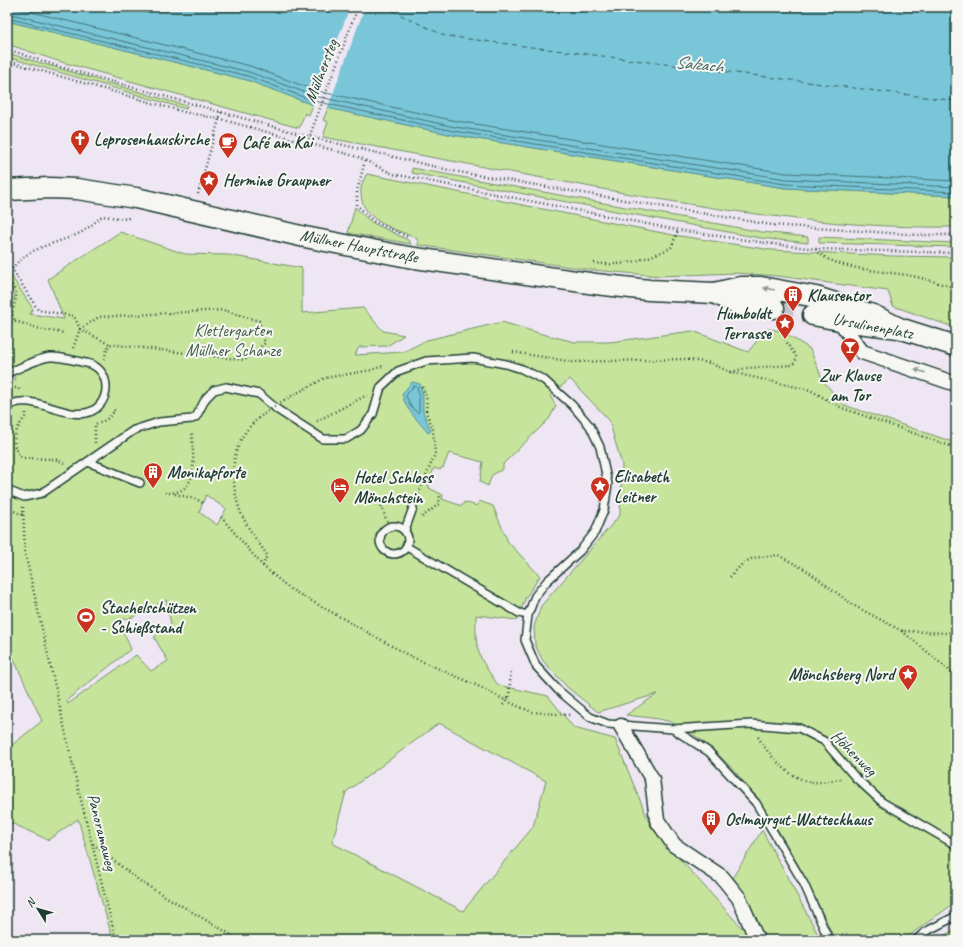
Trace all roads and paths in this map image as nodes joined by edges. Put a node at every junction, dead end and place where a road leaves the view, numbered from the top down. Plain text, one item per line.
1 (358, 7) edge
2 (7, 49) edge
3 (7, 61) edge
4 (221, 112) junction
5 (220, 119) junction
6 (310, 137) junction
7 (307, 143) junction
8 (365, 161) junction
9 (7, 190) edge
10 (198, 194) dead end
11 (131, 216) dead end
12 (678, 230) junction
13 (956, 235) edge
14 (816, 249) junction
15 (956, 253) edge
16 (416, 258) junction
17 (591, 263) dead end
18 (7, 279) edge
19 (956, 288) edge
20 (714, 294) junction
21 (774, 308) tunnel mouth
22 (12, 314) junction
23 (813, 315) tunnel mouth
24 (839, 320) junction
25 (7, 321) edge
26 (15, 321) junction
27 (899, 328) junction
28 (80, 329) junction
29 (65, 333) dead end
30 (785, 340) dead end
31 (74, 341) dead end
32 (109, 344) junction
33 (956, 346) edge
34 (506, 351) dead end
35 (386, 365) dead end
36 (100, 371) junction
37 (730, 372) junction
38 (7, 373) edge
39 (956, 384) edge
40 (422, 386) dead end
41 (382, 387) junction
42 (7, 388) edge
43 (24, 403) junction
44 (7, 407) edge
45 (115, 411) dead end
46 (192, 419) junction
47 (304, 428) junction
48 (94, 446) dead end
49 (956, 448) edge
50 (88, 462) junction
51 (70, 474) junction
52 (140, 483) dead end
53 (7, 490) edge
54 (165, 494) dead end
55 (174, 494) junction
56 (440, 494) dead end
57 (203, 503) dead end
58 (381, 506) dead end
59 (23, 507) dead end
60 (7, 508) edge
61 (414, 508) joint
62 (23, 515) junction
63 (221, 517) dead end
64 (408, 520) junction
65 (389, 526) junction
66 (405, 530) junction
67 (406, 547) junction
68 (263, 566) junction
69 (730, 577) dead end
70 (528, 615) junction
71 (902, 631) junction
72 (956, 631) edge
73 (511, 669) dead end
74 (956, 676) edge
75 (503, 705) dead end
76 (590, 717) junction
77 (751, 724) junction
78 (621, 726) junction
79 (673, 729) junction
80 (855, 777) junction
81 (92, 843) junction
82 (956, 846) edge
83 (956, 916) edge
84 (116, 940) edge
85 (240, 940) edge
86 (757, 940) edge
87 (829, 940) edge
88 (916, 940) edge

1 - 6 path, Müllnersteg
2 - 4 path
3 - 5 path
4 - 5 path
4 - 6 path
5 - 7 path
5 - 10 path
6 - 7 path, Müllnersteg
6 - 13 path
7 - 8 path
8 - 12 path
8 - 16 path
9 - 16 street, Müllner Hauptstraße
11 - 28 path
12 - 14 path
12 - 17 path
14 - 15 path
14 - 19 path
16 - 20 street, Müllner Hauptstraße
18 - 22 path
20 - 21 street, Müllner Hauptstraße
27 -> 20 street, Müllner Hauptstraße
22 - 25 path
22 - 26 path
23 - 24 street, Ursulinenplatz
24 - 27 street, Ursulinenplatz
39 -> 24 street
25 - 26 path
26 - 29 path
27 - 33 street, Ursulinenplatz
28 - 31 path
28 - 32 path
28 - 32 path
30 - 37 path
32 - 36 path
34 - 37 path
35 - 68 path, bridge
36 - 38 lane
36 - 43 lane
37 - 49 path
40 - 61 path
41 - 47 path
41 - 47 lane
41 - 70 lane, Höhenweg
42 - 43 path
43 - 44 lane
43 - 51 path
45 - 48 path
46 - 47 lane
46 - 50 lane
46 - 55 path
50 - 51 lane
50 - 52 lane
51 - 53 lane
54 - 55 path
55 - 57 path
56 - 64 path
58 - 65 path
59 - 62 path
60 - 62 path
61 - 64 lane
62 - 81 path, Panoramaweg
63 - 68 path
64 - 66 lane
65 - 66 lane
65 - 67 lane
66 - 67 lane
67 - 70 lane
68 - 76 path
69 - 71 path
70 - 76 lane, Höhenweg
71 - 72 path
71 - 74 path
73 - 75 path, bridge
76 - 78 lane, Höhenweg
77 - 79 lane, Höhenweg
77 - 80 lane, Höhenweg
77 - 80 path
78 - 79 lane, Höhenweg
78 - 86 street
79 - 87 lane
80 - 82 lane, Höhenweg
81 - 84 path, Panoramaweg
81 - 85 path
83 - 88 lane

